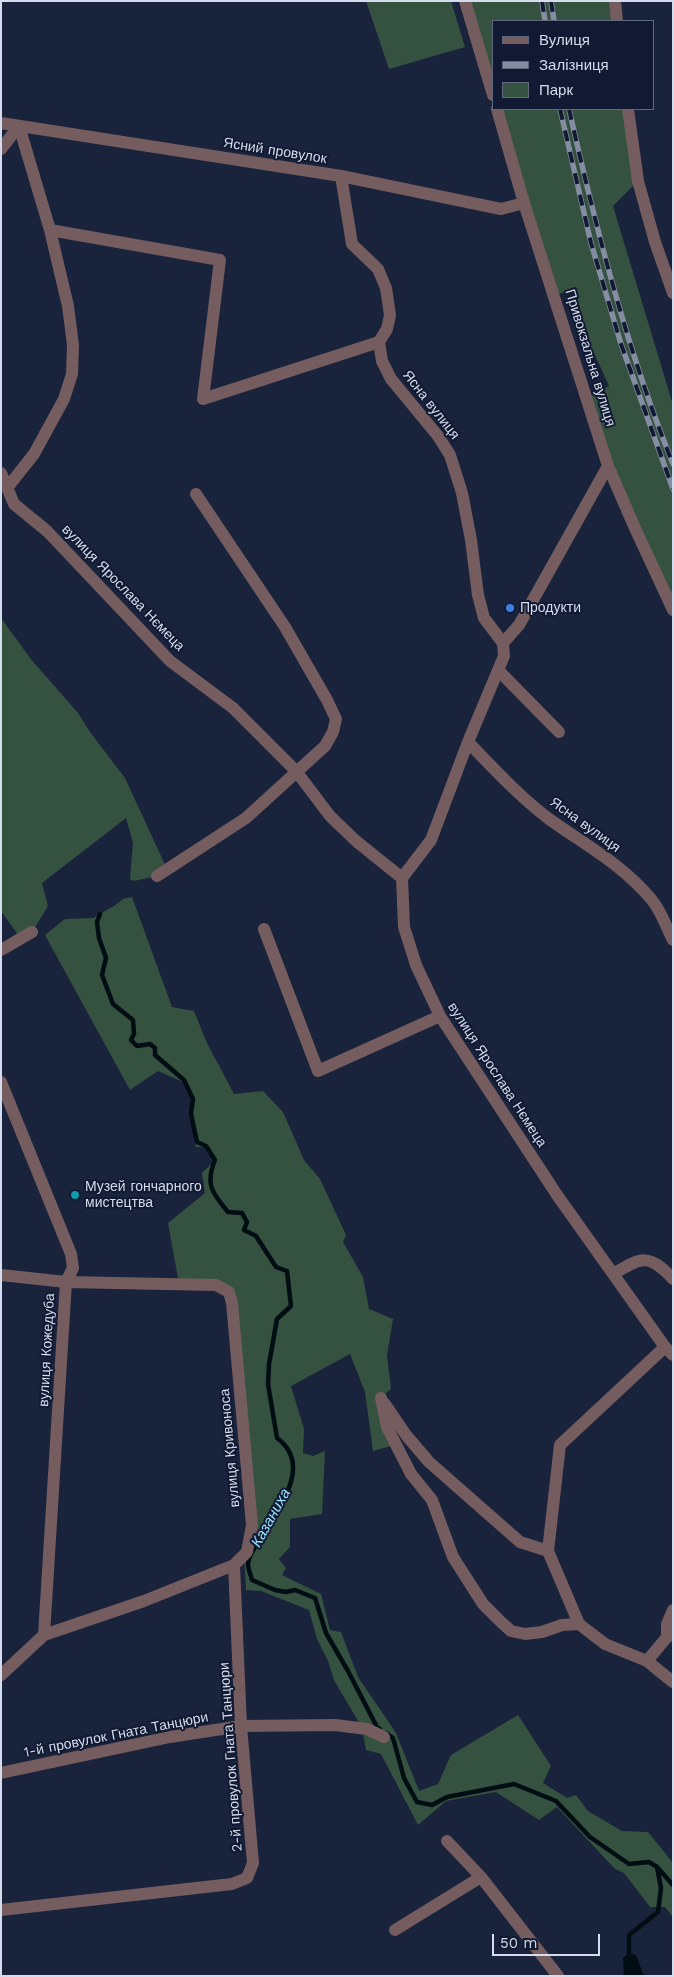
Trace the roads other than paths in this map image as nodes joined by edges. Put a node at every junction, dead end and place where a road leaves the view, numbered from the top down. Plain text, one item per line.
1 (465, 1) edge
2 (615, 1) edge
3 (618, 20) edge
4 (492, 92) edge
5 (497, 110) edge
6 (628, 110) edge
7 (1, 123) edge
8 (19, 126) junction
9 (1, 148) edge
10 (342, 176) junction
11 (524, 203) junction
12 (50, 230) junction
13 (673, 293) edge
14 (379, 342) junction
15 (608, 466) junction
16 (1, 473) edge
17 (7, 488) junction
18 (196, 494) dead end
19 (673, 610) edge
20 (503, 643) junction
21 (498, 670) junction
22 (559, 732) dead end
23 (468, 742) junction
24 (296, 771) junction
25 (157, 876) dead end
26 (402, 878) junction
27 (264, 929) dead end
28 (32, 932) dead end
29 (673, 940) edge
30 (1, 950) edge
31 (440, 1016) junction
32 (1, 1082) edge
33 (613, 1274) junction
34 (1, 1275) edge
35 (673, 1279) edge
36 (66, 1282) junction
37 (669, 1351) edge
38 (548, 1551) junction
39 (234, 1565) junction
40 (673, 1610) edge
41 (579, 1624) junction
42 (44, 1635) junction
43 (670, 1636) edge
44 (647, 1661) junction
45 (1, 1675) edge
46 (673, 1682) edge
47 (242, 1726) junction
48 (384, 1737) dead end
49 (1, 1773) edge
50 (447, 1841) dead end
51 (481, 1877) junction
52 (1, 1910) edge
53 (395, 1930) dead end
54 (558, 1976) edge

1 - 4 street
2 - 3 street
5 - 11 street, Привокзальна вулиця
6 - 13 street
7 - 8 street, Ясний провулок
8 - 9 street
8 - 10 street, Ясний провулок
8 - 12 street
10 - 11 street, Ясний провулок
10 - 14 street
11 - 15 street, Привокзальна вулиця
12 - 14 street
12 - 17 street
14 - 20 street, Ясна вулиця
15 - 19 street, Привокзальна вулиця
15 - 20 street
16 - 17 street, вулиця Ярослава Нємеца
17 - 24 street, вулиця Ярослава Нємеца
18 - 24 street
20 - 21 street
21 - 22 street
21 - 23 street
23 - 26 street
23 - 29 street, Ясна вулиця
24 - 25 street
24 - 26 street, вулиця Ярослава Нємеца
26 - 31 street, вулиця Ярослава Нємеца
27 - 31 street
28 - 30 street
31 - 33 street, вулиця Ярослава Нємеца
32 - 36 street, вулиця Кожедуба
33 - 35 street
33 - 37 street, вулиця Ярослава Нємеца
34 - 36 street, вулиця Кривоноса
36 - 39 street, вулиця Кривоноса
36 - 42 street, вулиця Кожедуба
37 - 38 street, вулиця Ярослава Нємеца
38 - 41 street, вулиця Ярослава Нємеца
38 - 41 street
39 - 42 street
39 - 47 street, 2-й провулок Гната Танцюри
40 - 43 street
41 - 44 street
42 - 45 street
43 - 44 street
44 - 46 street
47 - 48 street, 1-й провулок Гната Танцюри
47 - 49 street, 1-й провулок Гната Танцюри
47 - 52 street, 2-й провулок Гната Танцюри
50 - 51 street
51 - 53 street
51 - 54 street

